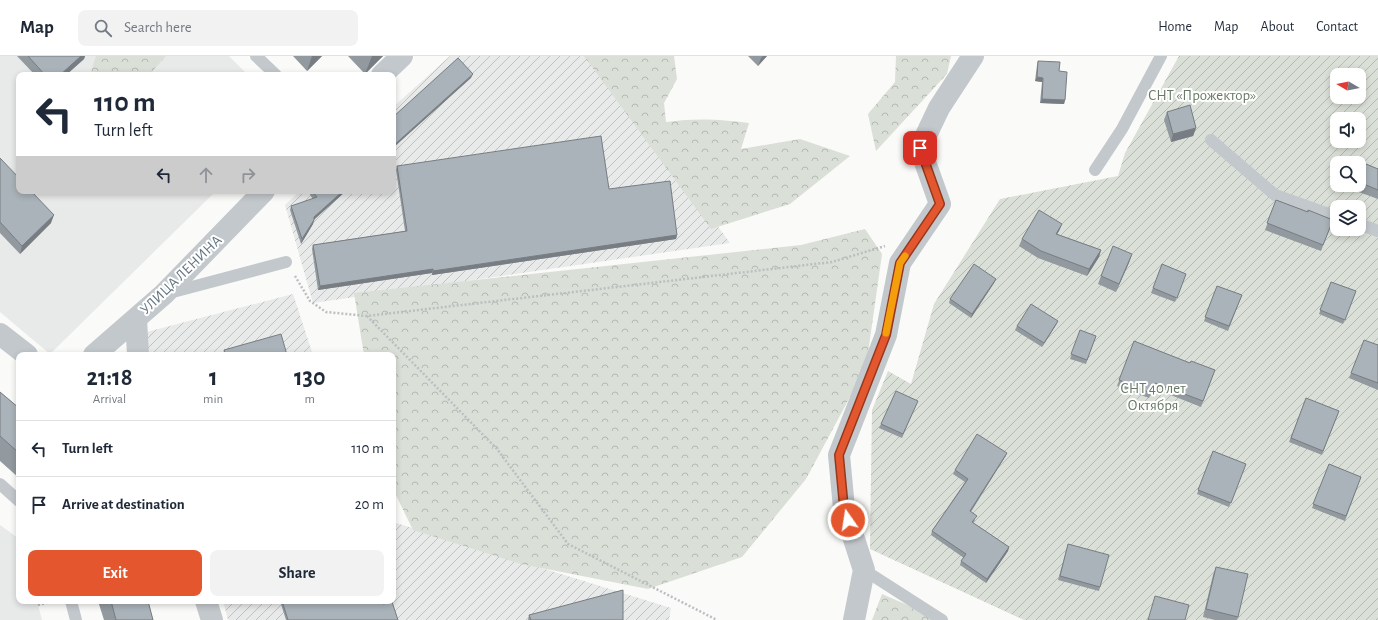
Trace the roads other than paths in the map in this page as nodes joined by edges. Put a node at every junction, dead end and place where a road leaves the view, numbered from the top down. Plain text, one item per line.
1 (256, 56) edge
2 (402, 56) edge
3 (973, 56) edge
4 (1160, 56) edge
5 (273, 72) edge
6 (385, 72) edge
7 (1211, 140) dead end
8 (1095, 170) dead end
9 (261, 194) edge
10 (1330, 215) edge
11 (1366, 227) edge
12 (1378, 231) edge
13 (286, 262) road end
14 (164, 294) junction
15 (136, 319) junction
16 (0, 334) edge
17 (23, 352) edge
18 (98, 352) edge
19 (138, 352) edge
20 (0, 484) edge
21 (16, 498) edge
22 (864, 570) junction
23 (72, 604) edge
24 (207, 604) edge
25 (76, 620) edge
26 (212, 620) edge
27 (854, 620) edge
28 (942, 620) edge

1 - 5 lane
2 - 6 street
3 - 22 street
4 - 8 lane
7 - 10 lane
9 - 14 street, УЛИЦА ЛЕНИНА
11 - 12 lane
13 - 14 lane
14 - 15 street, УЛИЦА ЛЕНИНА
15 - 18 street, УЛИЦА ЛЕНИНА
15 - 19 street
16 - 17 street
20 - 21 lane
22 - 27 street
22 - 28 lane
23 - 25 lane
24 - 26 street

